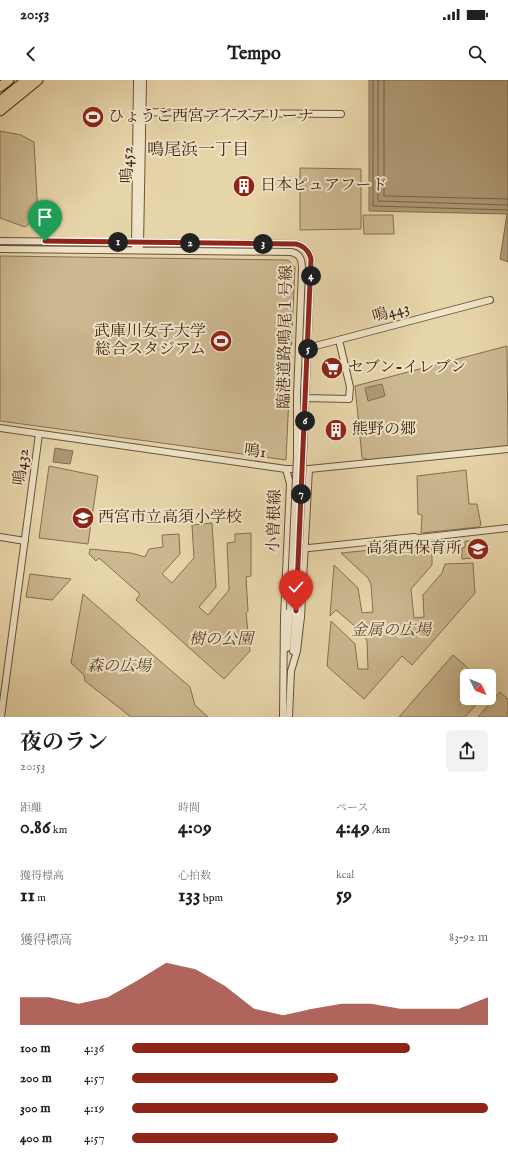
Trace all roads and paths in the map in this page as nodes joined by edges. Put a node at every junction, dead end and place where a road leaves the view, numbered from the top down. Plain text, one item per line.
1 (9, 80) edge
2 (26, 80) edge
3 (38, 80) edge
4 (137, 80) edge
5 (143, 80) edge
6 (0, 87) edge
7 (0, 101) edge
8 (0, 111) edge
9 (139, 112) junction
10 (341, 114) dead end
11 (0, 241) edge
12 (138, 242) junction
13 (0, 249) edge
14 (137, 251) junction
15 (490, 300) dead end
16 (339, 340) junction
17 (298, 349) junction
18 (308, 349) junction
19 (306, 398) junction
20 (297, 405) junction
21 (0, 428) edge
22 (39, 434) junction
23 (508, 450) edge
24 (300, 456) junction
25 (286, 469) junction
26 (309, 469) junction
27 (508, 528) edge
28 (0, 537) edge
29 (25, 541) junction
30 (309, 548) dead end
31 (293, 610) junction
32 (291, 670) junction
33 (284, 682) junction
34 (1, 717) edge
35 (282, 717) edge
36 (289, 717) edge

1 - 6 highway
2 - 7 highway
3 - 8 highway
4 - 9 street, 鳴452
5 - 9 street, 鳴452
9 - 10 street
9 - 12 street, 鳴452
11 - 12 street, 臨港道路鳴尾１号線
12 - 14 street, 鳴452
12 - 18 street, 臨港道路鳴尾１号線
13 - 14 street, 臨港道路鳴尾１号線
14 - 17 street, 臨港道路鳴尾１号線
15 - 16 street, 鳴443
16 - 18 street, 鳴443
16 - 19 street
17 - 18 street, 鳴443
17 - 20 street, 臨港道路鳴尾１号線
18 - 19 street, 臨港道路鳴尾１号線
19 - 20 street
19 - 24 street, 臨港道路鳴尾１号線
20 - 24 street, 臨港道路鳴尾１号線
21 - 22 street, 鳴1
22 - 25 street, 鳴1
22 - 29 street, 鳴432
23 - 26 street, 鳴1
24 - 31 street, bridge
25 - 26 street, 鳴1
25 - 33 street, 小曽根線
26 - 32 street, 小曽根線
27 - 30 street
28 - 29 street
29 - 34 street, 鳴432
31 - 32 street
31 - 33 street
32 - 36 street, 小曽根線
33 - 35 street, 小曽根線

